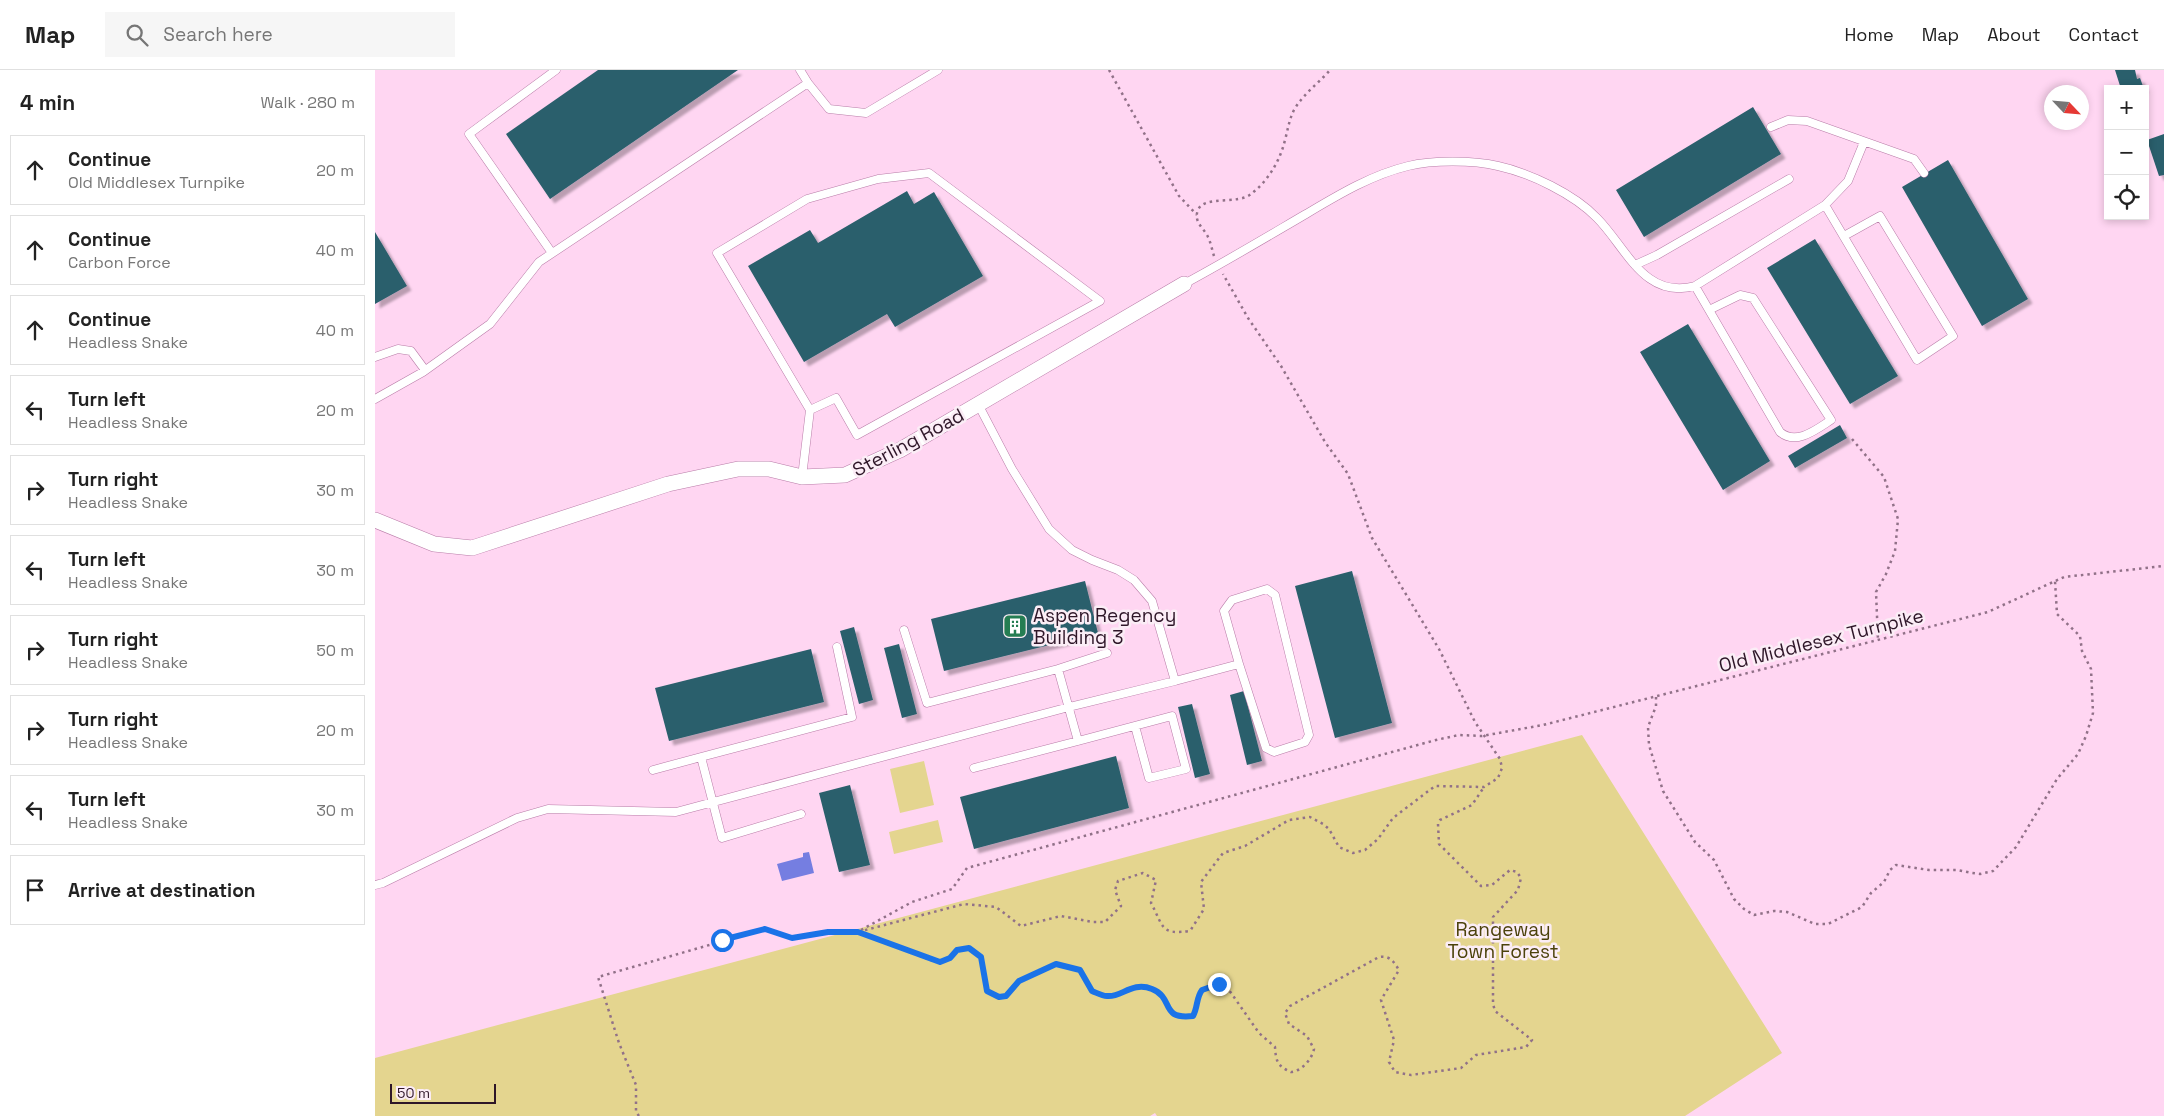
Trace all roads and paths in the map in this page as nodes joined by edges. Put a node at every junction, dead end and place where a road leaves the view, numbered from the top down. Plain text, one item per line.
1 (556, 70) edge
2 (800, 70) edge
3 (938, 70) edge
4 (1109, 70) edge
5 (1329, 70) edge
6 (808, 83) junction
7 (1771, 127) dead end
8 (1864, 142) junction
9 (1924, 173) dead end
10 (1789, 179) dead end
11 (1825, 205) junction
12 (1197, 215) junction
13 (1844, 236) junction
14 (552, 253) junction
15 (1218, 265) junction
16 (1635, 265) junction
17 (1184, 284) joint
18 (1695, 286) junction
19 (1709, 310) junction
20 (375, 358) edge
21 (425, 370) junction
22 (375, 399) edge
23 (978, 404) junction
24 (810, 410) junction
25 (1852, 439) dead end
26 (802, 477) junction
27 (375, 520) edge
28 (2164, 566) edge
29 (2055, 582) junction
30 (903, 630) dead end
31 (1878, 640) junction
32 (837, 647) dead end
33 (1107, 653) dead end
34 (1239, 664) junction
35 (1058, 669) junction
36 (1175, 681) junction
37 (1656, 697) junction
38 (1069, 707) junction
39 (1135, 726) junction
40 (1482, 736) junction
41 (1078, 741) junction
42 (701, 757) junction
43 (974, 768) dead end
44 (653, 770) dead end
45 (1484, 787) junction
46 (713, 803) junction
47 (801, 814) dead end
48 (375, 885) edge
49 (858, 932) junction
50 (639, 1116) edge

1 - 14 lane
2 - 6 lane
3 - 6 lane
4 - 12 path
5 - 12 path
6 - 14 lane
7 - 8 lane
8 - 9 lane
8 - 11 lane
10 - 16 lane
11 - 13 lane
11 - 18 lane
12 - 15 path
13 - 13 lane
14 - 21 lane
15 - 16 lane
15 - 17 lane
15 - 40 path
16 - 18 lane
17 - 23 street, Sterling Road
18 - 19 lane
19 - 19 lane
20 - 21 lane
21 - 22 lane
23 - 26 street, Sterling Road
23 - 36 lane
24 - 24 lane
24 - 26 lane
25 - 31 path
26 - 27 street, Sterling Road
28 - 29 path, Old Middlesex Turnpike
29 - 31 path, Old Middlesex Turnpike
29 - 37 path
30 - 35 lane
31 - 37 path, Old Middlesex Turnpike
32 - 42 lane
33 - 35 lane
34 - 34 lane
34 - 36 lane
35 - 38 lane
36 - 38 lane
37 - 40 path, Old Middlesex Turnpike
38 - 41 lane
38 - 46 lane
39 - 39 lane
39 - 41 lane
40 - 45 path
40 - 49 path, Old Middlesex Turnpike
41 - 43 lane
42 - 44 lane
42 - 46 lane
45 - 49 path
45 - 49 path
46 - 47 lane
46 - 48 lane
49 - 50 path

